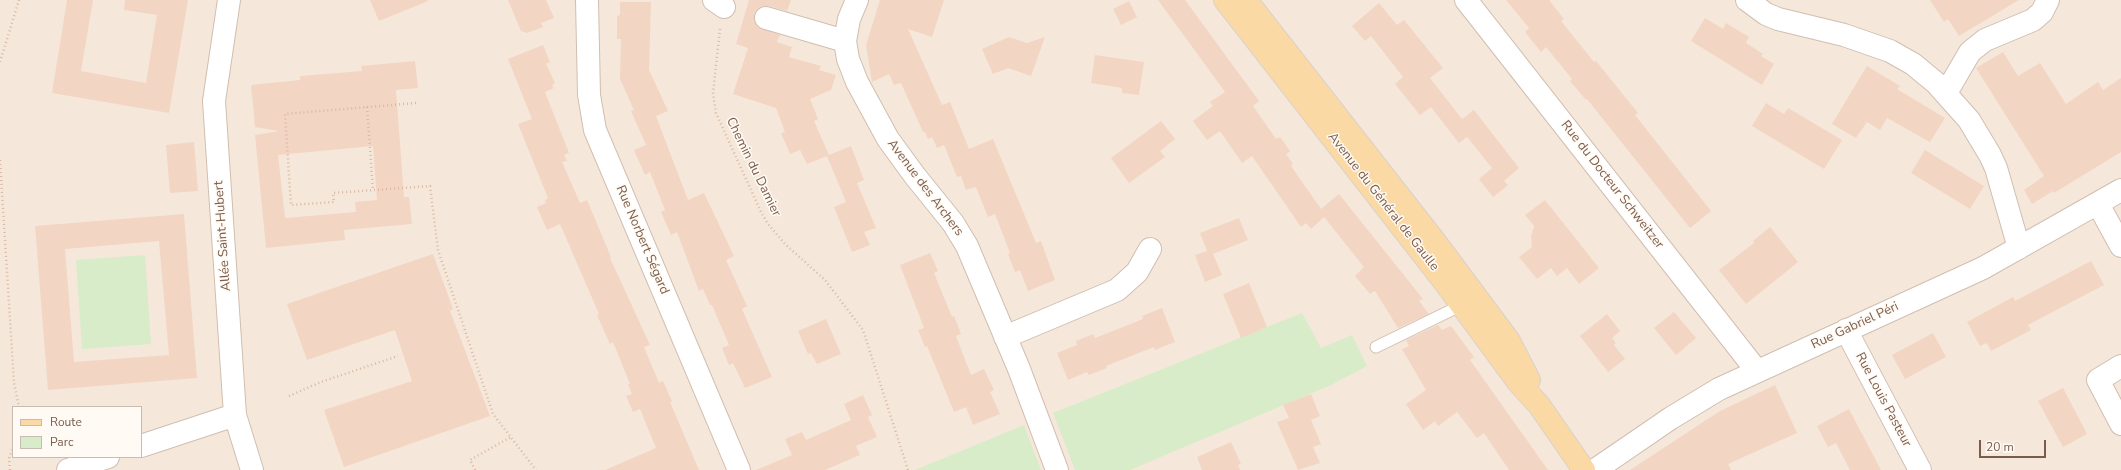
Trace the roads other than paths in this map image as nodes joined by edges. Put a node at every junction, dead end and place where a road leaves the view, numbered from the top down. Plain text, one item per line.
1 (229, 0) edge
2 (587, 0) edge
3 (857, 0) edge
4 (1225, 0) edge
5 (1246, 0) edge
6 (1466, 0) edge
7 (1747, 0) edge
8 (2048, 0) edge
9 (766, 18) dead end
10 (845, 41) junction
11 (1946, 93) junction
12 (2121, 190) edge
13 (2098, 204) junction
14 (2121, 246) edge
15 (2019, 248) junction
16 (1150, 249) dead end
17 (1469, 301) junction
18 (1846, 330) junction
19 (1005, 337) junction
20 (1376, 347) dead end
21 (2121, 366) edge
22 (1757, 370) junction
23 (235, 415) junction
24 (2121, 424) edge
25 (142, 446) edge
26 (105, 458) edge
27 (68, 470) edge
28 (252, 470) edge
29 (739, 470) edge
30 (1057, 470) edge
31 (1584, 470) edge
32 (1595, 470) edge
33 (1920, 470) edge

1 - 23 street, Allée Saint-Hubert
2 - 29 street, Rue Norbert Ségard
3 - 10 street, Avenue des Archers
4 - 17 main road, Avenue du Général de Gaulle
5 - 17 main road, Avenue du Général de Gaulle
6 - 22 street, Rue du Docteur Schweitzer
7 - 11 street
8 - 11 street
9 - 10 street
10 - 19 street, Avenue des Archers
11 - 15 street
12 - 13 street, Rue Gabriel Péri
13 - 14 street
13 - 15 street, Rue Gabriel Péri
15 - 18 street, Rue Gabriel Péri
16 - 19 street
17 - 20 lane
17 - 31 main road, Avenue du Général de Gaulle
18 - 22 street, Rue Gabriel Péri
18 - 33 street, Rue Louis Pasteur
19 - 30 street, Avenue des Archers
21 - 24 street
22 - 32 street, Rue Gabriel Péri
23 - 25 street
23 - 28 street, Allée Saint-Hubert
26 - 27 street

